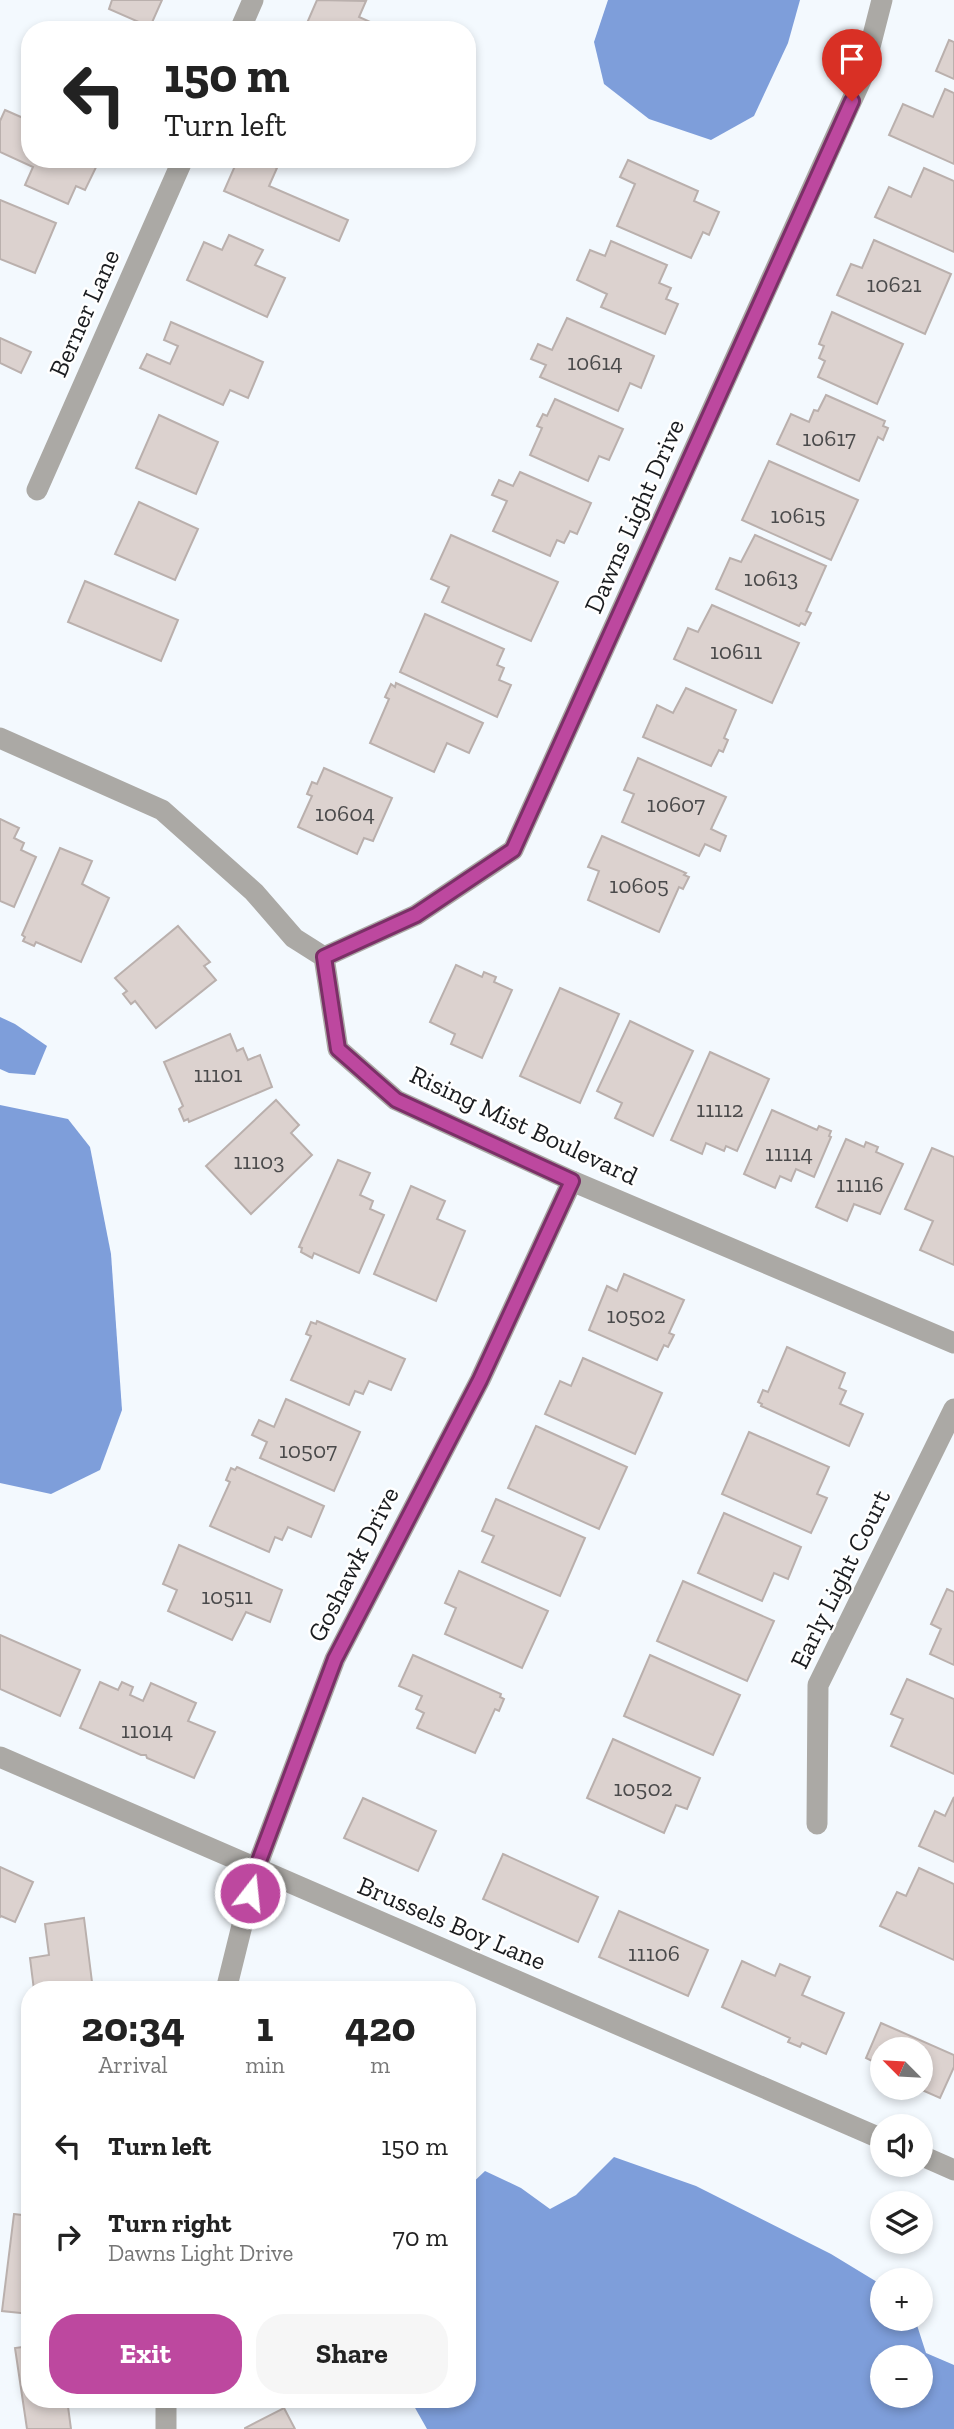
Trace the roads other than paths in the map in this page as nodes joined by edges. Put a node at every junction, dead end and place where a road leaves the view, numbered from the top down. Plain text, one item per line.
1 (253, 0) edge
2 (881, 0) edge
3 (244, 21) edge
4 (179, 168) edge
5 (37, 490) dead end
6 (0, 738) edge
7 (324, 957) junction
8 (572, 1181) junction
9 (954, 1343) edge
10 (954, 1409) edge
11 (0, 1757) edge
12 (817, 1824) dead end
13 (256, 1869) junction
14 (228, 1981) edge
15 (870, 2134) edge
16 (933, 2161) edge
17 (954, 2170) edge
18 (166, 2408) edge
19 (166, 2429) edge

1 - 3 street
2 - 7 street, Dawns Light Drive
4 - 5 street, Berner Lane
6 - 7 street
7 - 8 street, Rising Mist Boulevard
8 - 9 street, Rising Mist Boulevard
8 - 13 street, Goshawk Drive
10 - 12 street, Early Light Court
11 - 13 street, Brussels Boy Lane
13 - 14 street, Goshawk Drive
13 - 15 street, Brussels Boy Lane
16 - 17 street
18 - 19 street

